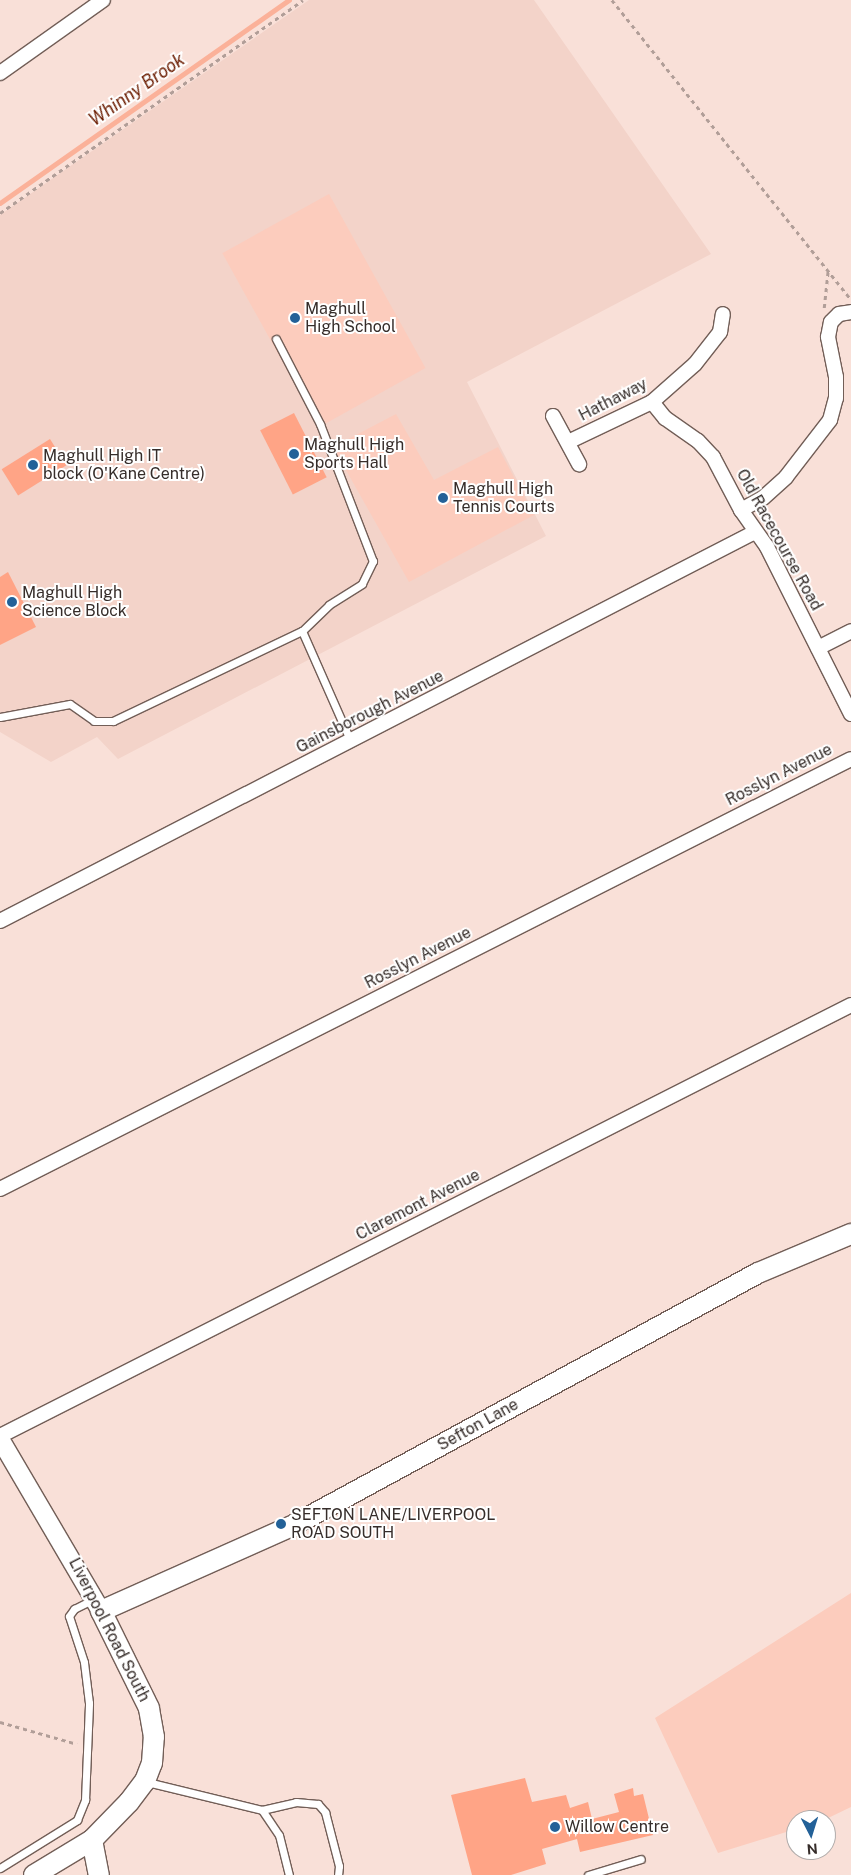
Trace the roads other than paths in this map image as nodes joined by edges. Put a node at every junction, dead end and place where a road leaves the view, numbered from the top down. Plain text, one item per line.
1 (103, 0) edge
2 (0, 74) edge
3 (851, 312) edge
4 (723, 314) dead end
5 (276, 339) dead end
6 (652, 402) junction
7 (554, 416) dead end
8 (568, 442) junction
9 (579, 464) dead end
10 (741, 510) junction
11 (755, 532) junction
12 (302, 631) junction
13 (851, 631) edge
14 (818, 648) junction
15 (851, 714) edge
16 (0, 717) edge
17 (351, 742) junction
18 (851, 759) edge
19 (0, 922) edge
20 (851, 1005) edge
21 (0, 1189) edge
22 (851, 1234) edge
23 (0, 1438) edge
24 (98, 1605) junction
25 (144, 1781) junction
26 (262, 1810) junction
27 (92, 1840) junction
28 (641, 1859) dead end
29 (0, 1868) edge
30 (34, 1875) edge
31 (99, 1875) edge
32 (289, 1875) edge
33 (338, 1875) edge
34 (588, 1875) edge

1 - 2 street
3 - 10 street
4 - 6 street, Hathaway
5 - 12 lane
6 - 8 street, Hathaway
6 - 10 street, Old Racecourse Road
7 - 8 street, Hathaway
8 - 9 street, Hathaway
10 - 11 street, Old Racecourse Road
11 - 14 street, Old Racecourse Road
11 - 17 street, Gainsborough Avenue
12 - 16 lane
12 - 17 lane
13 - 14 street
14 - 15 street, Old Racecourse Road
17 - 19 street, Gainsborough Avenue
18 - 21 street, Rosslyn Avenue
20 - 23 street, Claremont Avenue
22 - 24 main road, Sefton Lane
23 - 24 street, Liverpool Road South
24 - 25 main road, Liverpool Road South
24 - 29 lane
25 - 26 lane
25 - 27 main road, Liverpool Road South
26 - 32 lane
26 - 33 lane
27 - 30 main road, Liverpool Road South
27 - 31 main road
28 - 34 lane

